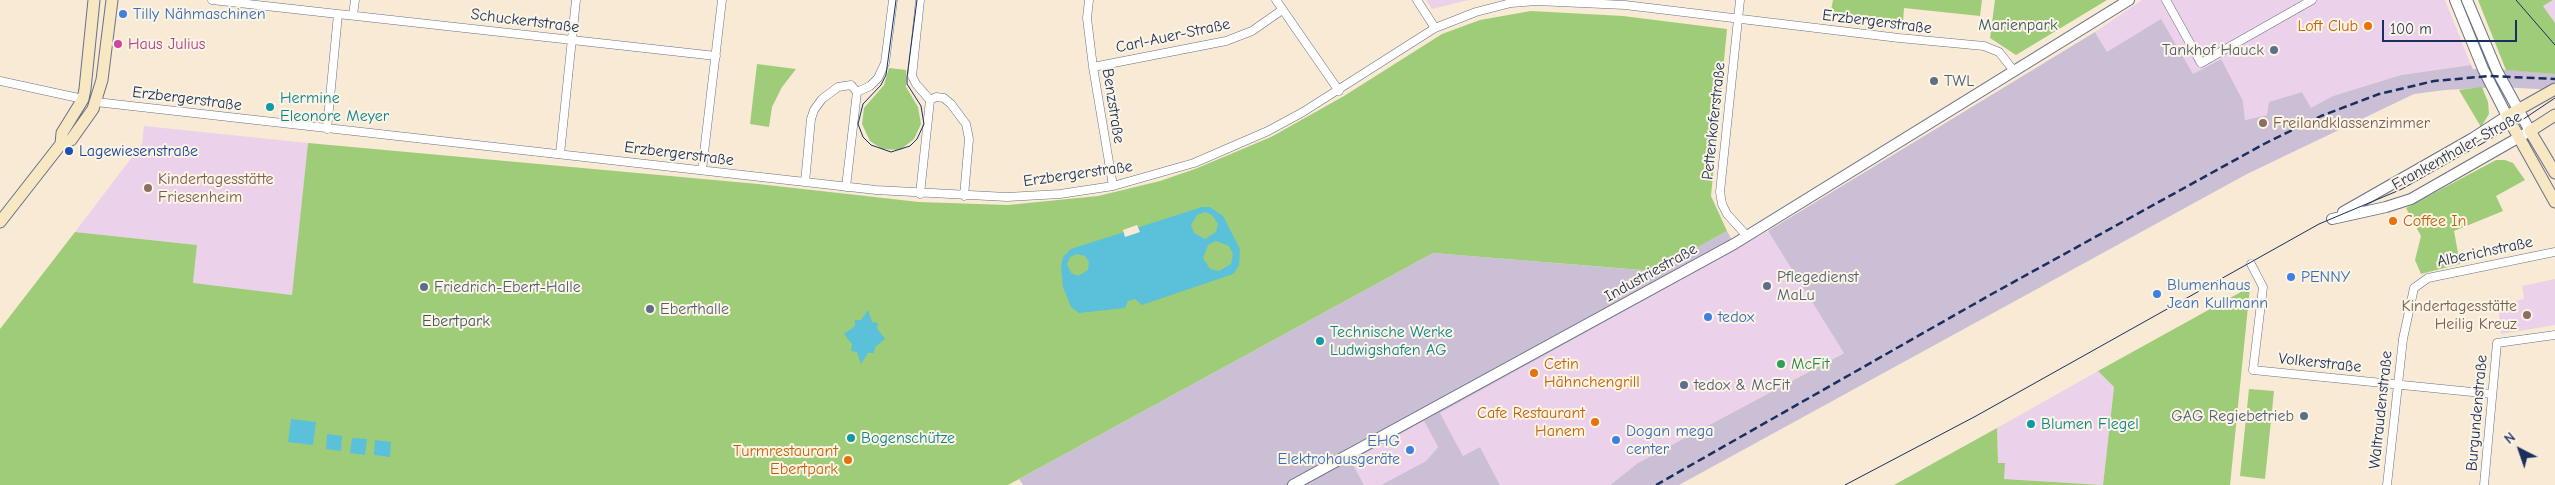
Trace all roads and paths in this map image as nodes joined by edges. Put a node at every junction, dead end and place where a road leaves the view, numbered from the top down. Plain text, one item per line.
1 (94, 0) edge
2 (112, 0) edge
3 (212, 0) edge
4 (355, 0) edge
5 (576, 0) edge
6 (722, 0) edge
7 (893, 0) edge
8 (920, 0) edge
9 (1089, 0) edge
10 (1276, 0) edge
11 (1417, 0) edge
12 (1740, 0) edge
13 (2130, 0) edge
14 (2166, 0) edge
15 (2312, 0) edge
16 (2455, 0) edge
17 (2467, 0) edge
18 (1536, 1) edge
19 (1626, 3) edge
20 (1282, 10) junction
21 (338, 14) junction
22 (353, 15) junction
23 (1738, 19) junction
24 (1435, 28) junction
25 (572, 40) junction
26 (716, 56) junction
27 (1093, 67) junction
28 (2014, 71) junction
29 (0, 82) edge
30 (2555, 89) edge
31 (1339, 91) junction
32 (857, 92) junction
33 (83, 99) junction
34 (930, 100) junction
35 (96, 102) junction
36 (2518, 110) junction
37 (2555, 115) edge
38 (2507, 116) junction
39 (327, 129) junction
40 (2530, 131) junction
41 (2519, 138) junction
42 (61, 144) junction
43 (560, 154) junction
44 (702, 170) junction
45 (2555, 173) edge
46 (805, 182) junction
47 (1113, 186) junction
48 (846, 187) junction
49 (920, 194) junction
50 (964, 196) junction
51 (2555, 202) edge
52 (0, 222) edge
53 (1747, 236) junction
54 (2555, 252) edge
55 (2251, 264) dead end
56 (2421, 282) joint
57 (2555, 335) edge
58 (2397, 385) junction
59 (2492, 394) junction
60 (1293, 485) edge
61 (2387, 485) edge
62 (2484, 485) edge

1 - 33 main road
2 - 35 main road
3 - 21 street, Schuckertstraße
4 - 22 street
5 - 25 street
6 - 26 street
7 - 32 street
8 - 34 street
9 - 27 street, Benzstraße
10 - 20 street
11 - 24 street
12 - 23 street, Pettenkoferstraße
13 - 28 street, Industriestraße
14 - 15 street
16 - 38 street
17 - 36 street
18 - 19 street, Erzbergerstraße
18 - 24 street, Erzbergerstraße
19 - 23 street, Erzbergerstraße
20 - 27 street, Carl-Auer-Straße
20 - 31 street
21 - 22 street, Schuckertstraße
21 - 39 street
22 - 25 street, Schuckertstraße
23 - 28 street, Erzbergerstraße
23 - 53 street, Pettenkoferstraße
24 - 31 street, Erzbergerstraße
25 - 26 street, Schuckertstraße
25 - 43 street
26 - 44 street
27 - 47 street, Benzstraße
28 - 53 street, Industriestraße
29 - 33 street
30 - 36 main road, Frankenthaler Straße
31 - 47 street, Erzbergerstraße
32 - 46 street
32 - 48 street
33 - 35 main road
33 - 42 main road
34 - 49 street
34 - 50 street
35 - 39 street, Erzbergerstraße
35 - 42 main road
36 - 38 main road, Frankenthaler Straße
36 - 40 street
37 - 40 main road, Frankenthaler Straße
38 - 41 main road
38 - 41 street, Frankenthaler Straße
39 - 43 street, Erzbergerstraße
40 - 41 street, Frankenthaler Straße
40 - 45 main road
41 - 51 main road
42 - 52 main road
43 - 44 street, Erzbergerstraße
44 - 46 street, Erzbergerstraße
46 - 48 street, Erzbergerstraße
47 - 50 street, Erzbergerstraße
48 - 49 street, Erzbergerstraße
49 - 50 street, Erzbergerstraße
53 - 60 street, Industriestraße
54 - 56 street, Alberichstraße
55 - 58 street, Volkerstraße
56 - 58 street, Waltraudenstraße
57 - 59 street, Burgundenstraße
58 - 59 street, Volkerstraße
58 - 61 street, Waltraudenstraße
59 - 62 street, Burgundenstraße

